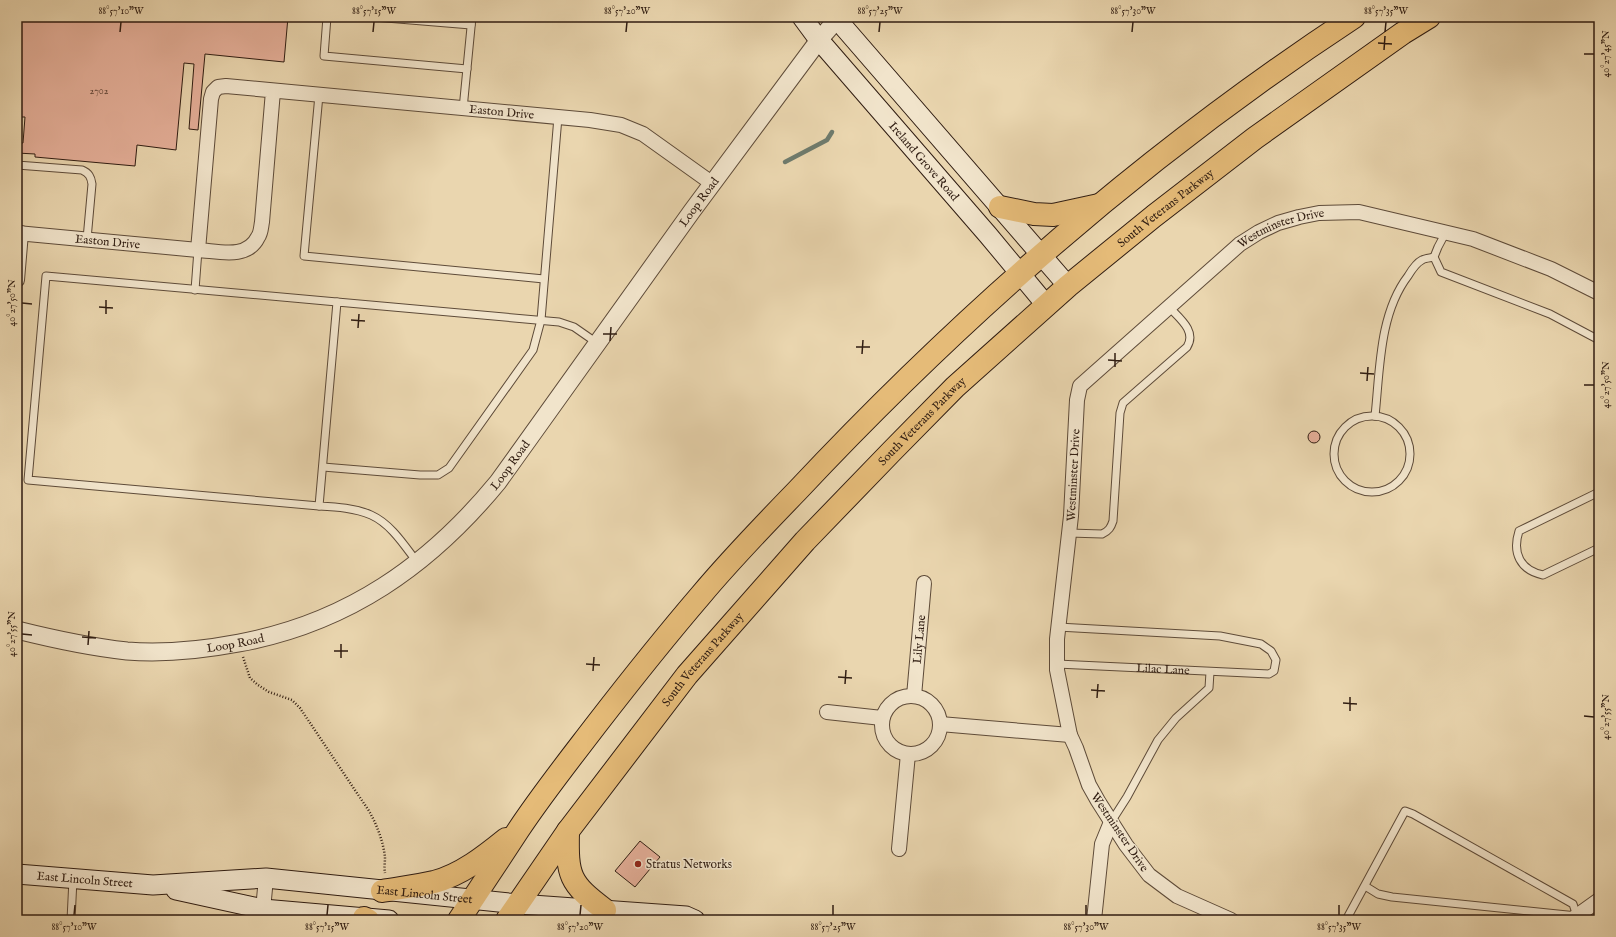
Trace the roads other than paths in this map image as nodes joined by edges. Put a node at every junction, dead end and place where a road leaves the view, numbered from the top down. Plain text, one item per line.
1 (327, 17) edge
2 (374, 17) edge
3 (472, 17) edge
4 (802, 17) edge
5 (1354, 17) edge
6 (1429, 17) edge
7 (837, 18) edge
8 (471, 26) junction
9 (819, 40) junction
10 (467, 69) junction
11 (273, 91) junction
12 (319, 95) junction
13 (463, 108) junction
14 (558, 117) junction
15 (17, 165) edge
16 (713, 184) junction
17 (1102, 204) junction
18 (1000, 207) junction
19 (1446, 232) junction
20 (19, 233) edge
21 (87, 239) junction
22 (198, 250) junction
23 (1040, 256) junction
24 (1434, 257) junction
25 (1020, 274) junction
26 (544, 279) junction
27 (17, 280) edge
28 (1068, 286) junction
29 (195, 290) junction
30 (1599, 293) edge
31 (337, 302) junction
32 (1047, 306) junction
33 (1169, 307) junction
34 (541, 320) junction
35 (1599, 340) edge
36 (597, 343) junction
37 (1375, 416) junction
38 (323, 467) junction
39 (1599, 492) edge
40 (319, 506) junction
41 (1069, 533) junction
42 (1599, 548) edge
43 (418, 562) junction
44 (924, 583) dead end
45 (1058, 627) junction
46 (17, 630) edge
47 (1057, 664) junction
48 (1210, 672) junction
49 (914, 696) junction
50 (827, 712) dead end
51 (882, 718) junction
52 (940, 724) junction
53 (1070, 735) junction
54 (908, 754) junction
55 (1111, 822) junction
56 (519, 828) junction
57 (568, 831) junction
58 (899, 849) dead end
59 (17, 874) edge
60 (266, 878) junction
61 (73, 879) junction
62 (384, 884) junction
63 (153, 885) junction
64 (1365, 886) junction
65 (473, 899) junction
66 (1599, 900) edge
67 (605, 910) junction
68 (513, 912) edge
69 (263, 915) edge
70 (1574, 918) edge
71 (366, 919) edge
72 (71, 920) edge
73 (389, 920) edge
74 (459, 920) edge
75 (695, 920) edge
76 (1094, 920) edge
77 (1231, 920) edge
78 (1346, 920) edge

1 - 10 lane
2 - 8 lane
3 - 8 lane
4 - 9 main road, Ireland Grove Road
5 - 17 highway
6 - 28 highway, South Veterans Parkway
7 - 9 street, Loop Road
7 - 18 main road
8 - 10 lane
9 - 16 street, Loop Road
9 - 25 main road, Ireland Grove Road
10 - 13 lane
11 - 12 street, Easton Drive
11 - 22 street, Easton Drive
11 - 22 street, Easton Drive
12 - 13 street, Easton Drive
12 - 26 lane
13 - 14 street, Easton Drive
14 - 16 street, Easton Drive
14 - 26 lane
15 - 21 lane
16 - 36 street, Loop Road
17 - 18 highway
17 - 23 highway
18 - 23 main road
19 - 24 lane
19 - 30 street, Westminster Drive
19 - 33 street, Westminster Drive
20 - 21 street, Easton Drive
20 - 27 street
21 - 22 street, Easton Drive
22 - 29 lane
23 - 25 highway
23 - 28 main road
24 - 35 lane
24 - 37 lane
25 - 32 main road, Ireland Grove Road
25 - 56 highway
26 - 34 lane
28 - 32 highway, South Veterans Parkway
29 - 31 lane
29 - 40 lane
31 - 34 lane
31 - 38 lane
32 - 57 highway, South Veterans Parkway
33 - 41 street, Westminster Drive
33 - 41 lane
34 - 36 lane
34 - 38 lane
36 - 43 street, Loop Road
37 - 37 lane
38 - 40 lane
39 - 42 lane
40 - 43 lane
41 - 45 street, Westminster Drive
43 - 46 street, Loop Road
44 - 49 street, Lily Lane
45 - 47 street, Westminster Drive
45 - 48 lane, Lilac Lane
47 - 48 lane, Lilac Lane
47 - 53 street, Westminster Drive
48 - 55 lane
49 - 51 street
49 - 52 street
50 - 51 street
51 - 54 street
52 - 53 street
52 - 54 street
53 - 55 street, Westminster Drive
54 - 58 street
55 - 76 street
55 - 77 street, Westminster Drive
56 - 62 highway
56 - 65 highway
57 - 67 highway
57 - 68 highway, South Veterans Parkway
59 - 61 main road, East Lincoln Street
60 - 62 main road, East Lincoln Street
60 - 63 main road, East Lincoln Street
60 - 69 street
61 - 63 main road, East Lincoln Street
61 - 72 lane
62 - 65 main road, East Lincoln Street
63 - 69 main road, East Lincoln Street
64 - 70 lane
64 - 70 lane
64 - 78 lane
65 - 68 main road, East Lincoln Street
65 - 74 highway
66 - 70 street
67 - 68 main road, East Lincoln Street
67 - 75 main road, East Lincoln Street
69 - 71 main road, East Lincoln Street
71 - 73 main road, East Lincoln Street

